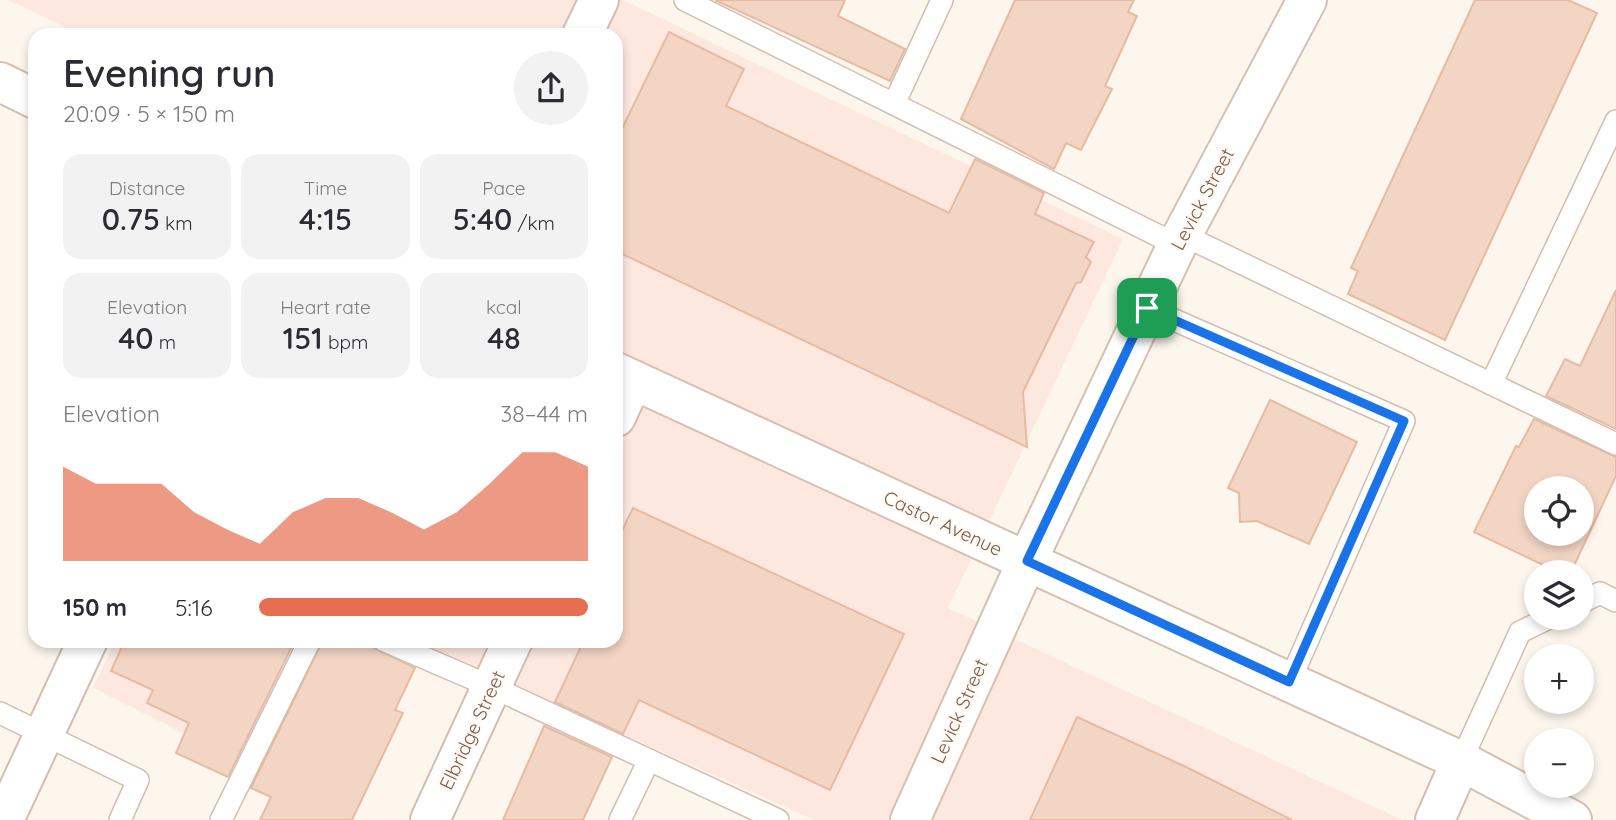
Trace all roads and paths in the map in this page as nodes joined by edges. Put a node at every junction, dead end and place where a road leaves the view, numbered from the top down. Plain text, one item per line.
1 (599, 0) edge
2 (685, 0) edge
3 (943, 0) edge
4 (1307, 0) edge
5 (585, 28) edge
6 (0, 82) edge
7 (28, 96) edge
8 (894, 104) junction
9 (1616, 121) edge
10 (1180, 240) junction
11 (1147, 308) junction
12 (624, 376) edge
13 (1492, 384) junction
14 (1616, 444) edge
15 (1027, 561) junction
16 (1594, 596) edge
17 (1616, 601) edge
18 (1524, 630) edge
19 (84, 648) edge
20 (306, 648) edge
21 (402, 648) edge
22 (509, 648) edge
23 (1289, 682) junction
24 (492, 687) junction
25 (0, 713) edge
26 (44, 734) junction
27 (649, 760) junction
28 (1461, 761) junction
29 (4, 820) edge
30 (120, 820) edge
31 (221, 820) edge
32 (430, 820) edge
33 (620, 820) edge
34 (778, 820) edge
35 (910, 820) edge
36 (1435, 820) edge
37 (1572, 820) edge

1 - 5 main road
2 - 8 lane
3 - 8 lane
4 - 10 main road, Levick Street
6 - 7 main road
8 - 10 lane
9 - 13 lane
10 - 11 main road, Levick Street
10 - 13 lane
11 - 15 main road, Levick Street
11 - 23 lane
12 - 15 main road, Castor Avenue
13 - 14 lane
15 - 23 main road, Castor Avenue
15 - 35 main road, Levick Street
16 - 17 lane
18 - 28 lane
19 - 26 main road
20 - 31 lane
21 - 24 lane
22 - 24 main road, Elbridge Street
23 - 28 main road, Castor Avenue
24 - 27 lane
24 - 32 main road, Elbridge Street
25 - 26 lane
26 - 29 main road
26 - 30 lane
27 - 33 lane
27 - 34 lane
28 - 36 main road
28 - 37 main road, Castor Avenue

